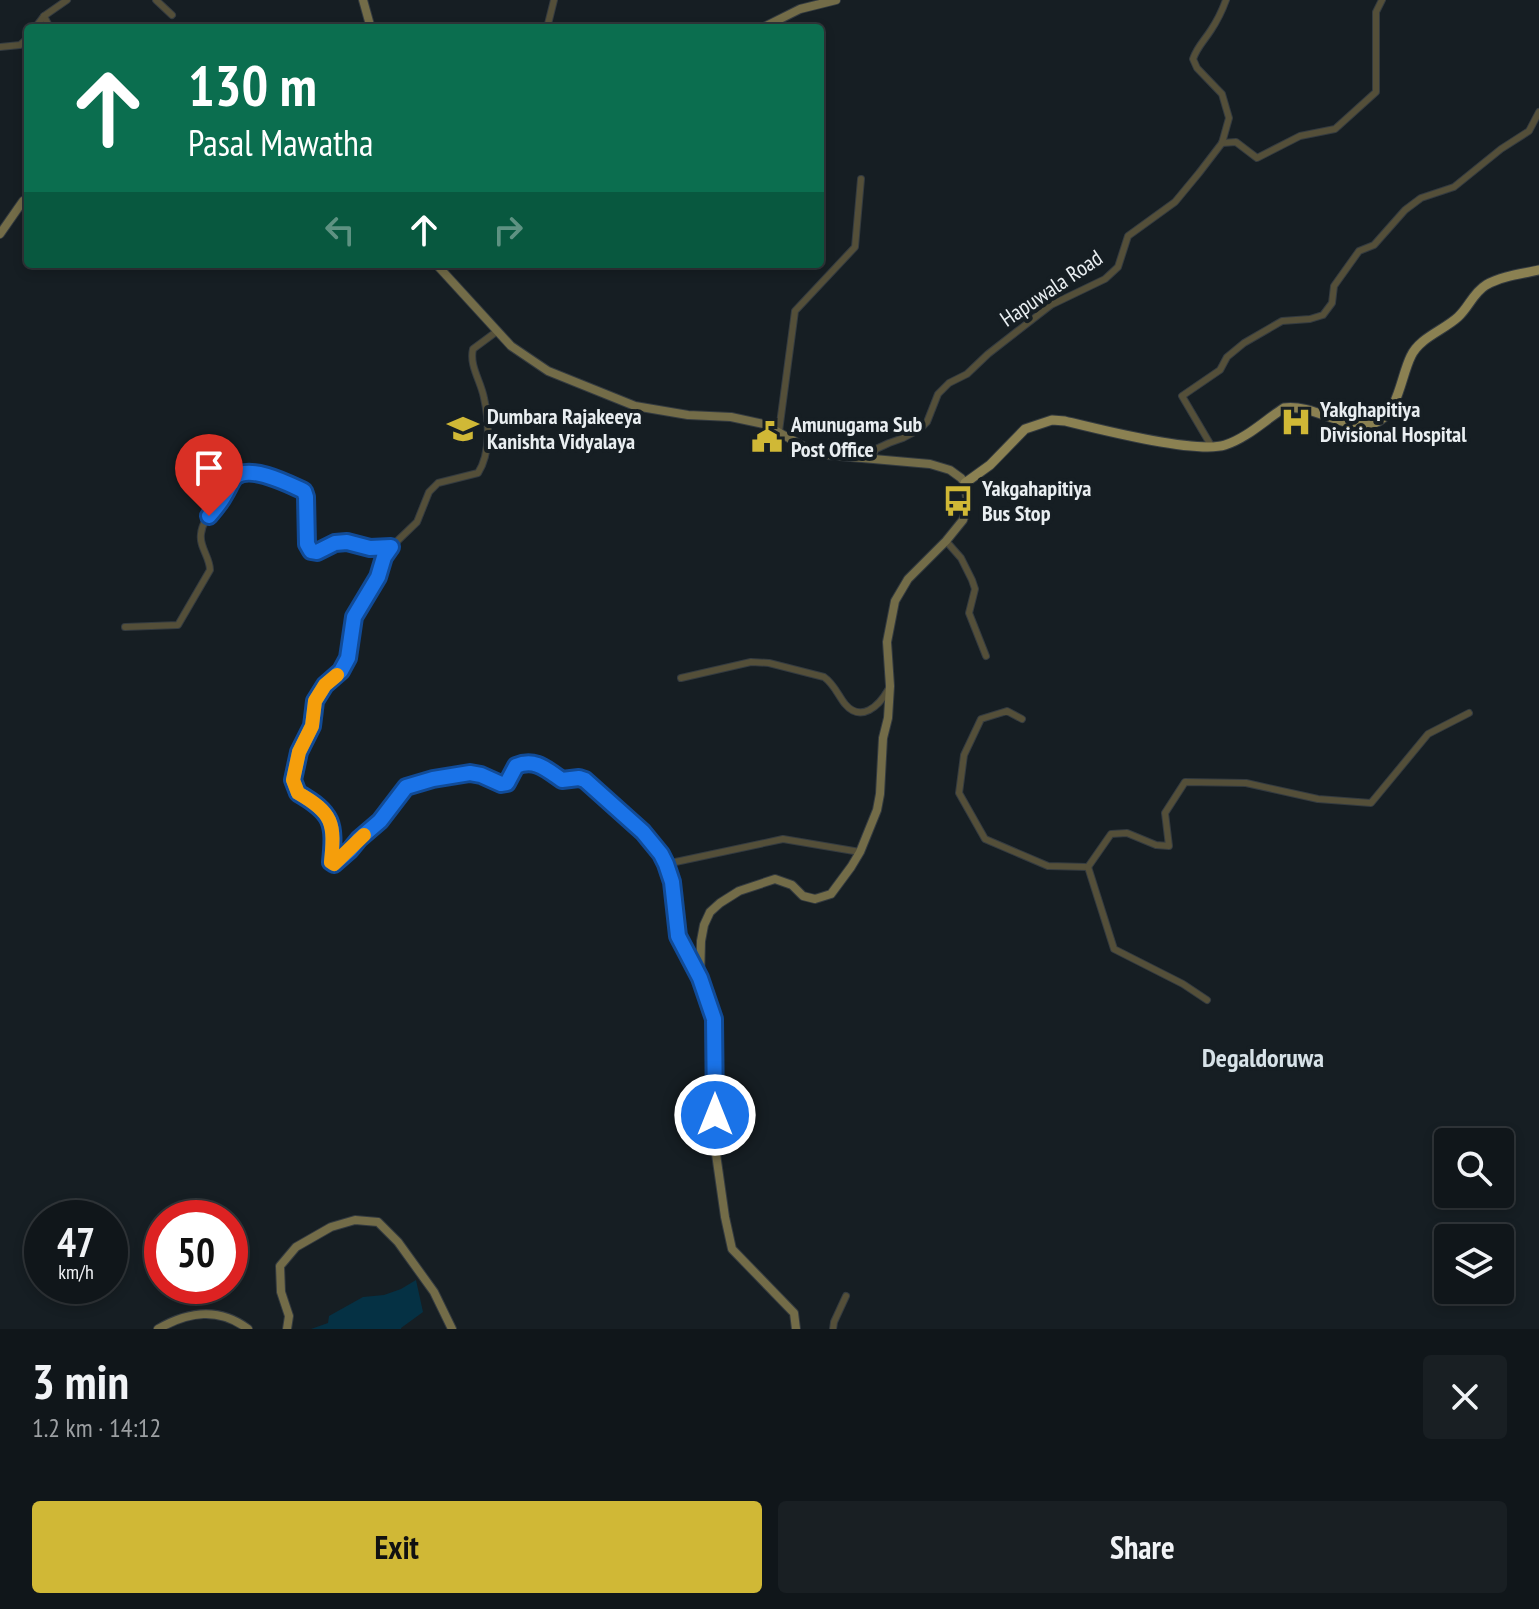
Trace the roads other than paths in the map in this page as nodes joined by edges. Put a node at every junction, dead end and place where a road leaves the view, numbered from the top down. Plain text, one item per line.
1 (67, 0) edge
2 (156, 0) edge
3 (363, 0) edge
4 (554, 0) edge
5 (836, 0) edge
6 (1226, 0) edge
7 (1382, 0) edge
8 (172, 15) dead end
9 (44, 16) junction
10 (38, 24) edge
11 (48, 24) edge
12 (370, 24) edge
13 (548, 24) edge
14 (770, 24) edge
15 (24, 42) edge
16 (0, 47) edge
17 (1539, 112) edge
18 (1222, 143) junction
19 (861, 179) dead end
20 (24, 200) edge
21 (0, 234) edge
22 (440, 268) edge
23 (1539, 270) edge
24 (496, 332) junction
25 (779, 431) junction
26 (1212, 447) junction
27 (870, 459) junction
28 (965, 483) junction
29 (946, 541) junction
30 (391, 547) junction
31 (125, 627) dead end
32 (986, 656) dead end
33 (681, 678) dead end
34 (890, 686) junction
35 (1469, 713) dead end
36 (1022, 719) dead end
37 (860, 852) junction
38 (666, 864) junction
39 (1088, 867) junction
40 (700, 978) junction
41 (1207, 1000) dead end
42 (846, 1296) dead end
43 (158, 1329) edge
44 (248, 1329) edge
45 (287, 1329) edge
46 (452, 1329) edge
47 (796, 1329) edge
48 (833, 1329) edge

1 - 9 street
2 - 8 street
3 - 12 main road
4 - 13 street
5 - 14 main road
6 - 18 street
7 - 18 street
9 - 10 street
9 - 11 street
15 - 16 street
17 - 26 street
18 - 27 street, Hapuwala Road
19 - 25 street
20 - 21 main road
22 - 24 main road
23 - 26 main road
24 - 25 main road
24 - 30 street
25 - 27 main road
26 - 28 main road
27 - 28 main road
28 - 29 main road
29 - 32 street
29 - 34 main road
30 - 31 street
30 - 38 street
33 - 34 street
34 - 37 main road
35 - 39 street
36 - 39 street
37 - 38 street
37 - 40 main road
38 - 40 street
39 - 41 street
40 - 47 main road
42 - 48 street
43 - 44 main road
45 - 46 main road

